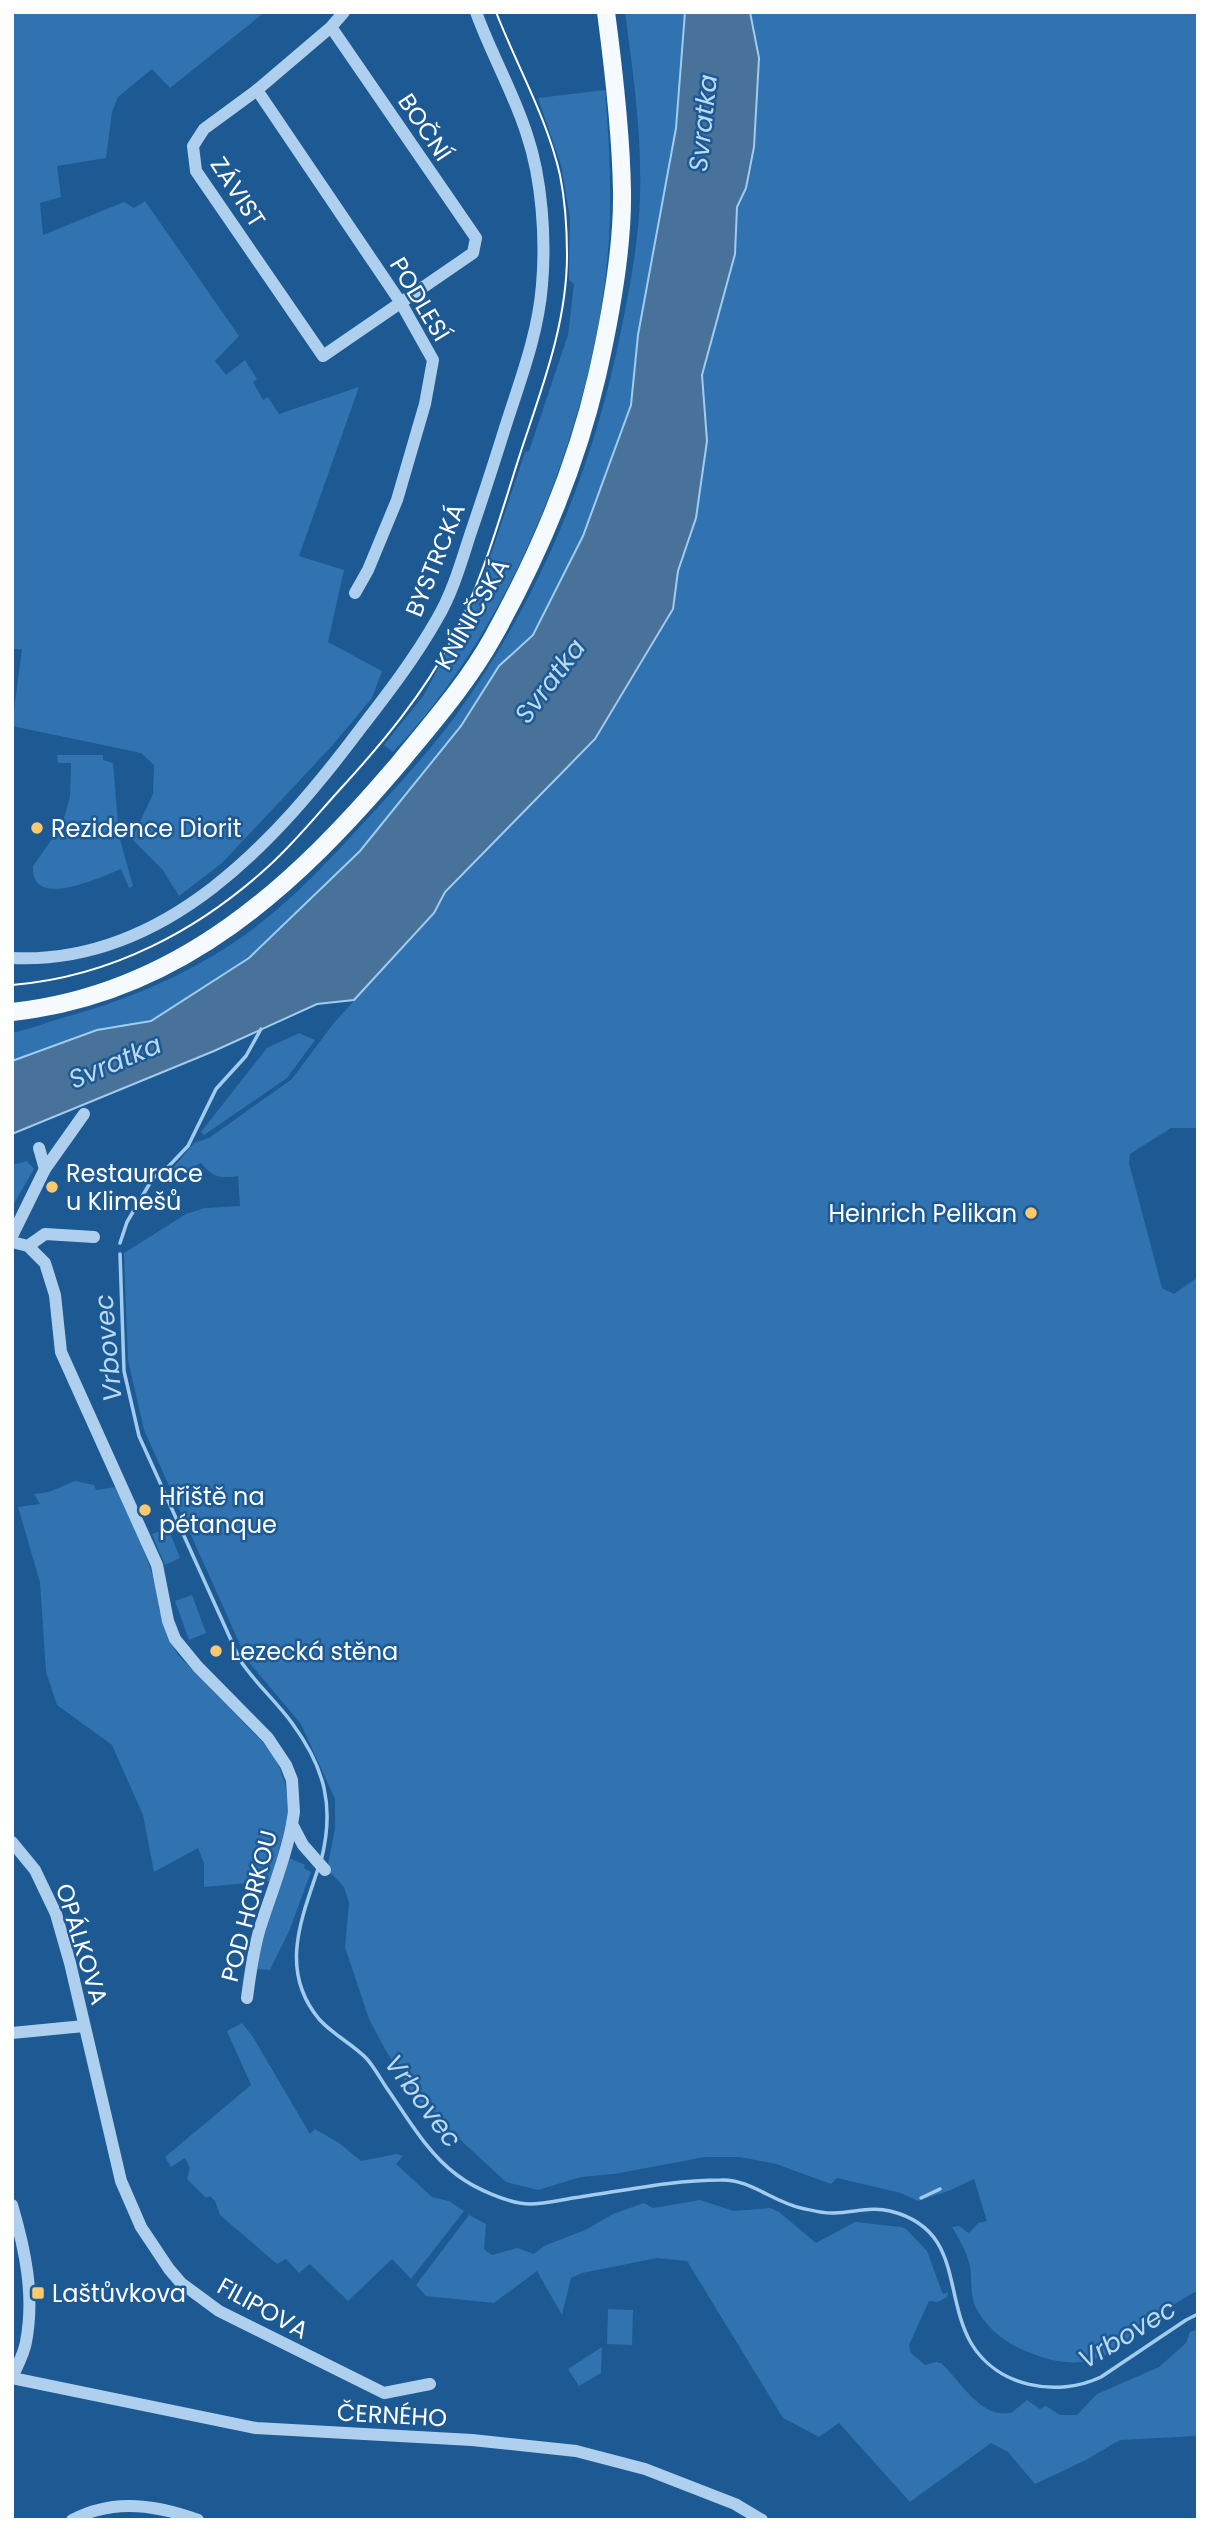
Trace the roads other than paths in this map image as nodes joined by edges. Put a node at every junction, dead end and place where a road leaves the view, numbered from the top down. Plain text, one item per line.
1 (344, 12) edge
2 (476, 12) edge
3 (606, 12) edge
4 (331, 27) junction
5 (257, 90) junction
6 (401, 303) junction
7 (355, 593) dead end
8 (12, 958) edge
9 (12, 1012) edge
10 (85, 1114) dead end
11 (38, 1148) dead end
12 (45, 1169) junction
13 (12, 1236) edge
14 (94, 1237) dead end
15 (12, 1241) edge
16 (28, 1246) junction
17 (292, 1824) junction
18 (12, 1842) edge
19 (325, 1870) dead end
20 (247, 1998) dead end
21 (85, 2026) junction
22 (12, 2033) edge
23 (12, 2205) edge
24 (12, 2378) edge
25 (430, 2384) dead end
26 (72, 2520) edge
27 (198, 2520) edge
28 (762, 2520) edge

1 - 4 street, ZÁVIST
2 - 8 street, BYSTRCKÁ
3 - 9 main road, KNÍNIČSKÁ
4 - 5 street, ZÁVIST
4 - 6 street, BOČNÍ
5 - 6 street, PODLESÍ
5 - 6 street, ZÁVIST
6 - 7 street, PODLESÍ
10 - 12 street
11 - 12 street
12 - 13 street
14 - 16 street
15 - 16 street
16 - 17 street, POD HORKOU
17 - 19 street, POD HORKOU
17 - 20 street, POD HORKOU
18 - 21 street, OPÁLKOVA
21 - 22 street
21 - 25 street, FILIPOVA
23 - 24 street
24 - 28 street, ČERNÉHO
26 - 27 street

